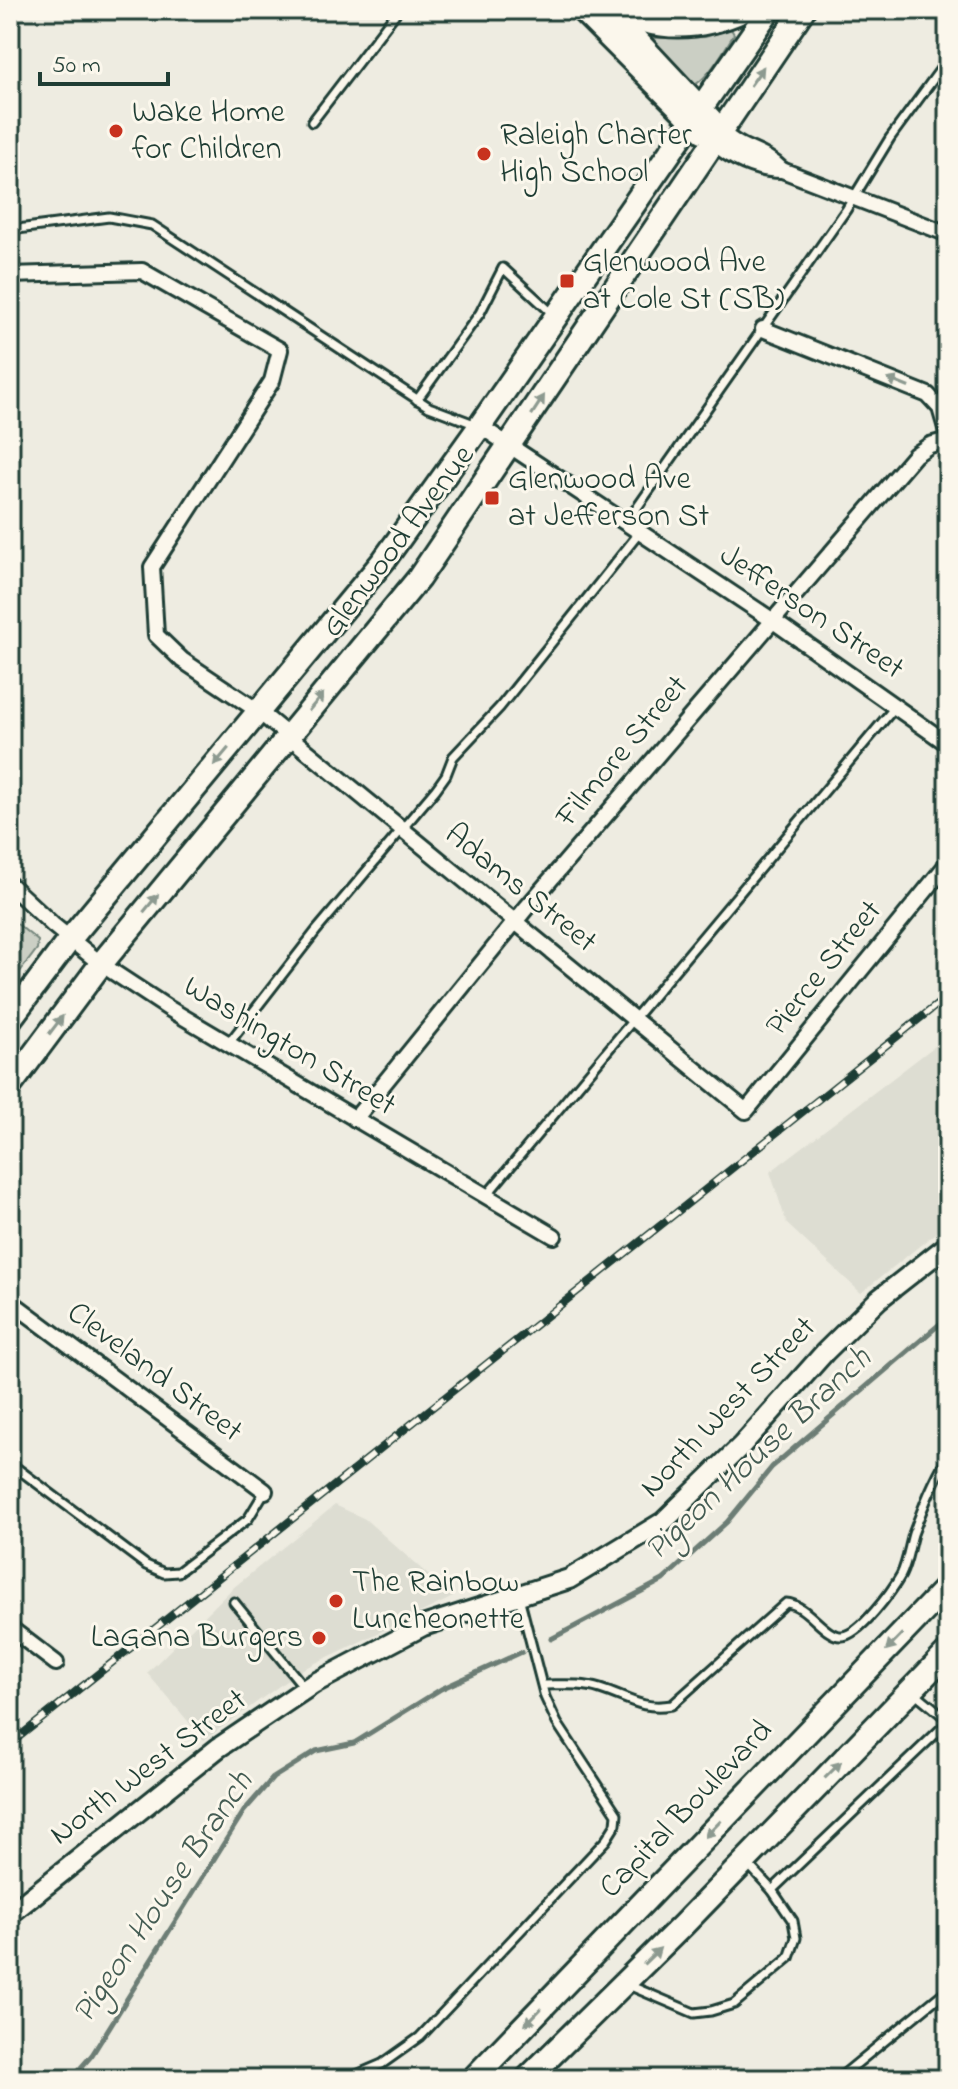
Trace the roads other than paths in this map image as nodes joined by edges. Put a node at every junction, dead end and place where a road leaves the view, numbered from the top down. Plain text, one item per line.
1 (398, 10) edge
2 (582, 10) edge
3 (611, 10) edge
4 (744, 10) edge
5 (769, 10) edge
6 (803, 10) edge
7 (948, 59) edge
8 (698, 114) junction
9 (312, 122) dead end
10 (716, 136) junction
11 (854, 198) junction
12 (10, 230) edge
13 (948, 234) edge
14 (10, 275) edge
15 (556, 317) junction
16 (763, 329) junction
17 (417, 400) junction
18 (480, 426) junction
19 (948, 438) edge
20 (510, 446) junction
21 (627, 522) junction
22 (640, 531) junction
23 (772, 620) junction
24 (896, 705) junction
25 (258, 711) junction
26 (288, 736) junction
27 (948, 744) edge
28 (400, 829) junction
29 (948, 863) edge
30 (10, 885) edge
31 (516, 922) junction
32 (70, 939) junction
33 (101, 964) junction
34 (634, 1018) junction
35 (10, 1019) edge
36 (229, 1043) junction
37 (10, 1086) edge
38 (746, 1111) joint
39 (355, 1119) junction
40 (485, 1197) junction
41 (554, 1236) dead end
42 (948, 1245) edge
43 (12, 1305) edge
44 (948, 1456) edge
45 (10, 1463) edge
46 (265, 1491) joint
47 (948, 1586) edge
48 (518, 1595) junction
49 (234, 1602) dead end
50 (10, 1628) edge
51 (948, 1652) edge
52 (56, 1663) dead end
53 (544, 1685) junction
54 (305, 1689) junction
55 (911, 1690) junction
56 (948, 1721) edge
57 (744, 1861) junction
58 (772, 1890) junction
59 (10, 1914) edge
60 (624, 1983) junction
61 (948, 1989) edge
62 (347, 2079) edge
63 (473, 2079) edge
64 (527, 2079) edge
65 (838, 2079) edge

1 - 9 lane
2 - 8 main road
3 - 4 main road
3 - 8 main road
5 - 8 main road, Glenwood Avenue
10 -> 6 main road, Glenwood Avenue
7 - 11 lane
8 - 10 main road
8 - 15 main road, Glenwood Avenue
10 - 11 street
20 -> 10 main road, Glenwood Avenue
11 - 13 street
11 - 16 lane
12 - 17 lane
14 - 25 street, Adams Street
15 - 17 lane
15 - 18 main road, Glenwood Avenue
19 -> 16 street
16 - 21 lane
17 - 18 lane
18 - 20 street, Jefferson Street
18 - 25 main road, Glenwood Avenue
19 - 23 street, Filmore Street
20 - 21 street, Jefferson Street
26 -> 20 main road, Glenwood Avenue
21 - 22 street, Jefferson Street
22 - 23 street, Jefferson Street
22 - 28 lane
23 - 24 street, Jefferson Street
23 - 31 street, Filmore Street
24 - 27 street, Jefferson Street
24 - 34 lane
25 - 26 street, Adams Street
25 -> 32 main road, Glenwood Avenue
26 - 28 street, Adams Street
33 -> 26 main road, Glenwood Avenue
28 - 31 street, Adams Street
28 - 36 lane
29 - 38 street, Pierce Street
30 - 32 street, Washington Street
31 - 34 street, Adams Street
31 - 39 street, Filmore Street
32 - 33 street, Washington Street
32 - 35 main road, Glenwood Avenue
33 - 36 street, Washington Street
37 -> 33 main road, Glenwood Avenue
34 - 38 street, Adams Street
34 - 40 lane
36 - 39 street, Washington Street
39 - 40 street, Washington Street
40 - 41 street, Washington Street
42 - 48 street, North West Street
43 - 46 street, Cleveland Street
44 - 53 lane
45 - 46 lane
47 -> 63 main road, Capital Boulevard
48 - 53 lane
48 - 54 street, North West Street
49 - 54 lane
50 - 52 street
51 - 55 main road
53 - 62 lane
54 - 59 street, North West Street
55 - 56 lane
57 -> 55 main road
56 - 58 lane
57 - 58 lane
60 -> 57 main road
58 - 60 lane
60 - 64 main road
61 - 65 lane

